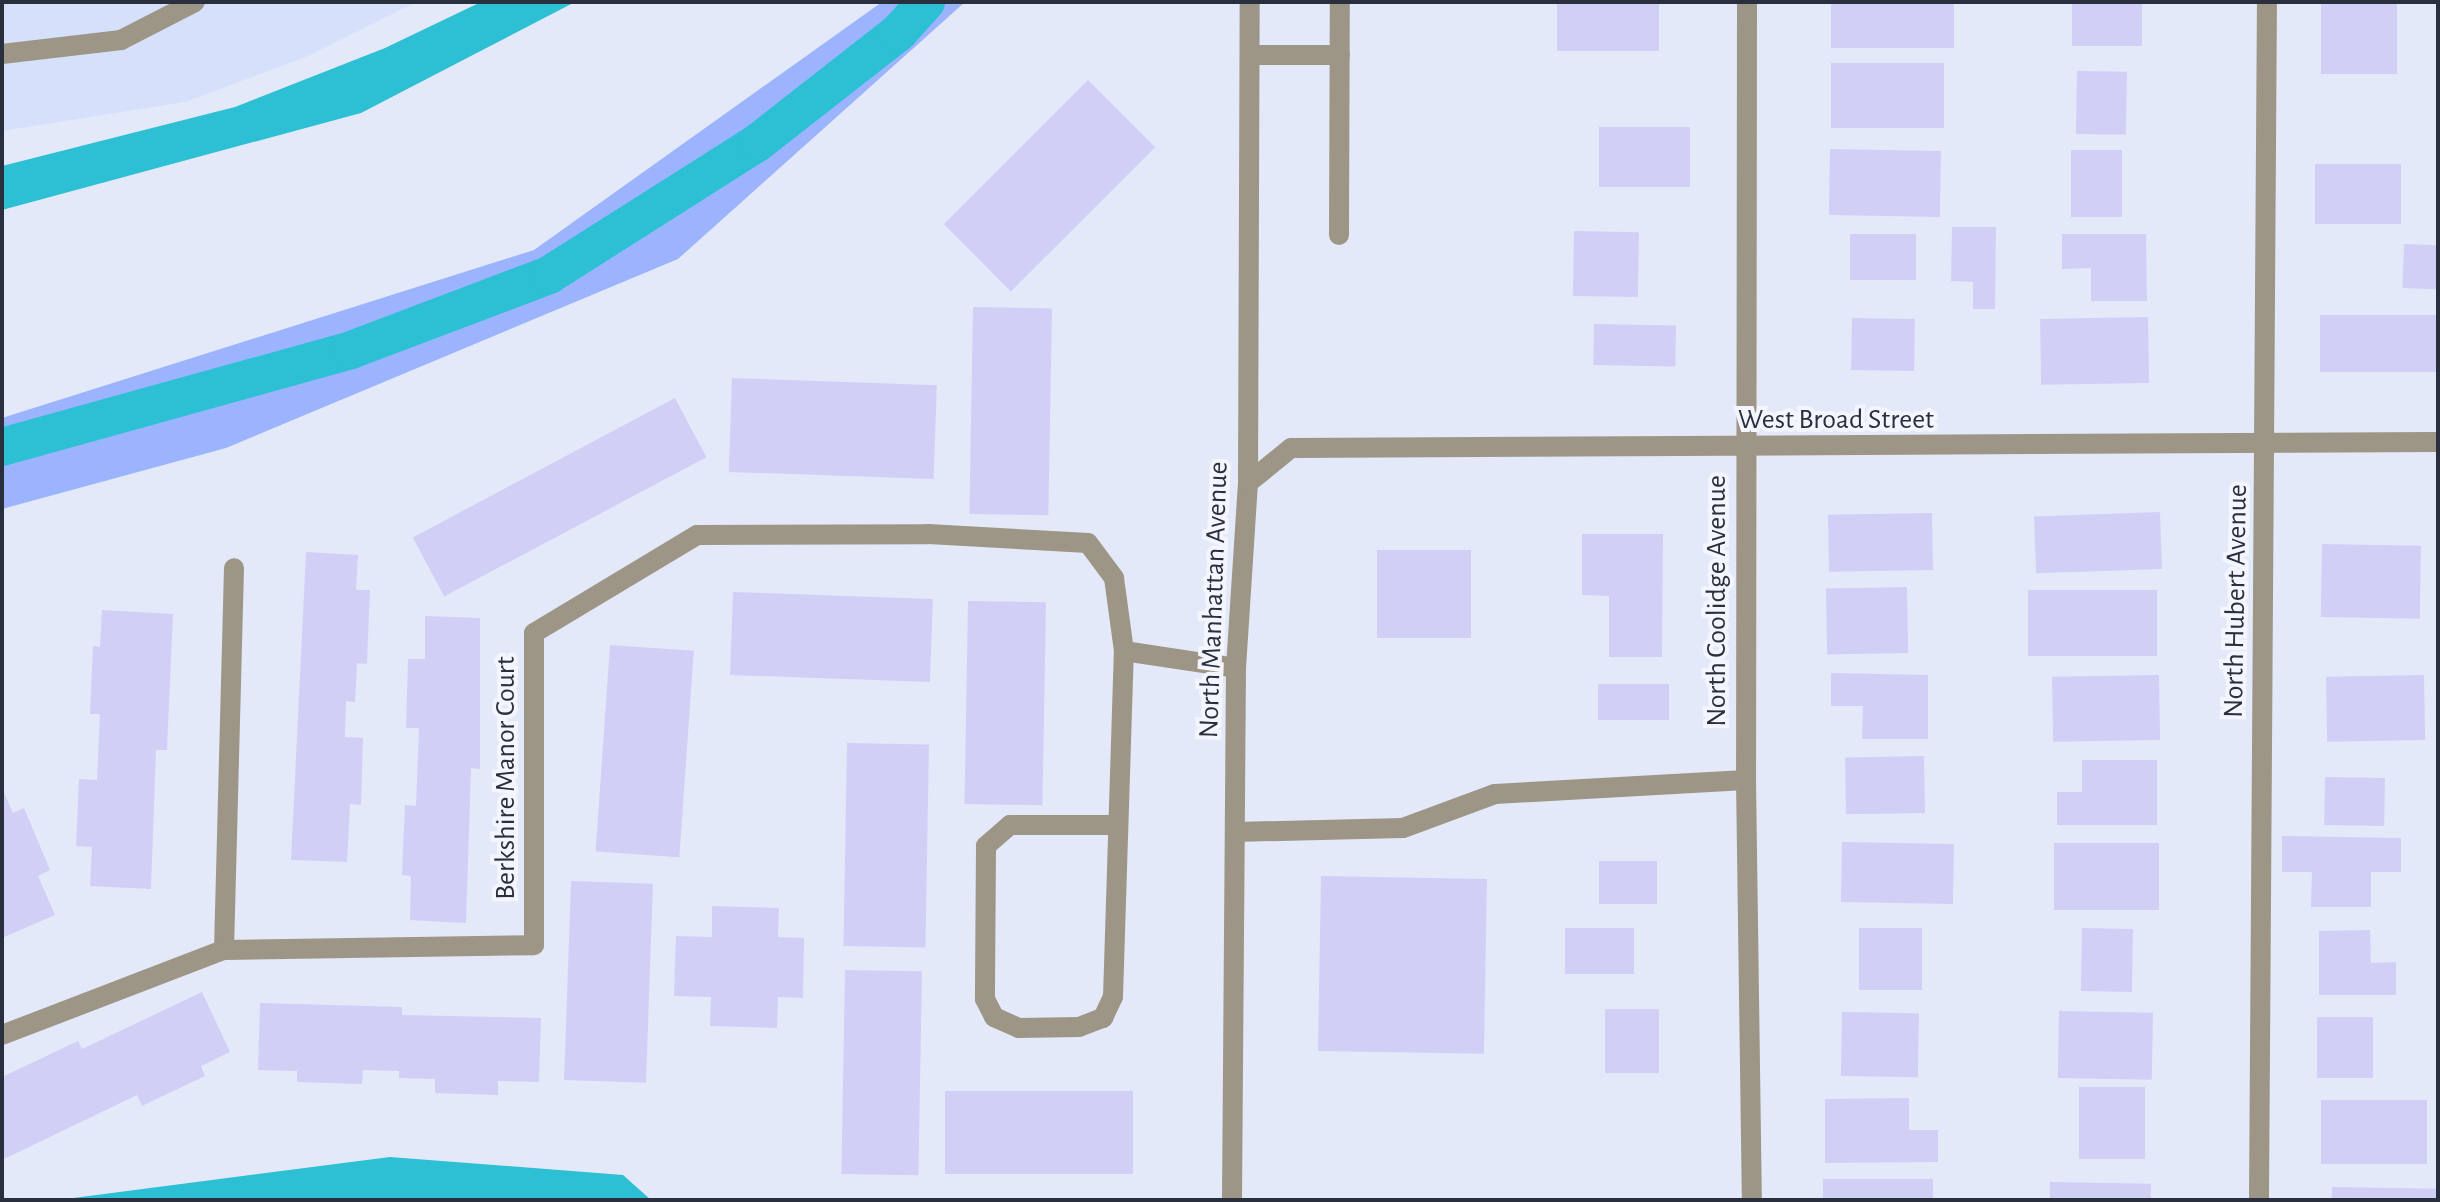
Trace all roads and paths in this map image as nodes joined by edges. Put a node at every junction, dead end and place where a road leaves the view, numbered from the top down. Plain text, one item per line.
1 (195, 2) edge
2 (1250, 2) edge
3 (1340, 2) edge
4 (1747, 2) edge
5 (2267, 2) edge
6 (2, 54) edge
7 (1250, 55) junction
8 (1340, 55) junction
9 (1339, 235) dead end
10 (2438, 442) edge
11 (2266, 444) junction
12 (1745, 449) junction
13 (1248, 483) junction
14 (234, 568) dead end
15 (1124, 651) junction
16 (1236, 668) junction
17 (1746, 780) junction
18 (1116, 825) junction
19 (1235, 832) junction
20 (224, 950) junction
21 (2, 1035) edge
22 (1232, 1200) edge
23 (1752, 1200) edge
24 (2259, 1200) edge

1 - 6 street
2 - 7 street, North Manhattan Avenue
3 - 8 street
4 - 12 street, North Coolidge Avenue
5 - 11 street, North Hubert Avenue
7 - 8 street
7 - 13 street, North Manhattan Avenue
8 - 9 street
10 - 11 street, West Broad Street
11 - 12 street, West Broad Street
11 - 24 street, North Hubert Avenue
12 - 13 street, West Broad Street
12 - 17 street, North Coolidge Avenue
13 - 16 street, North Manhattan Avenue
14 - 20 street
15 - 16 street
15 - 18 street
15 - 20 street, Berkshire Manor Court
16 - 19 street, North Manhattan Avenue
17 - 19 street
17 - 23 street, North Coolidge Avenue
18 - 18 street
19 - 22 street, North Manhattan Avenue
20 - 21 street, Berkshire Manor Court

